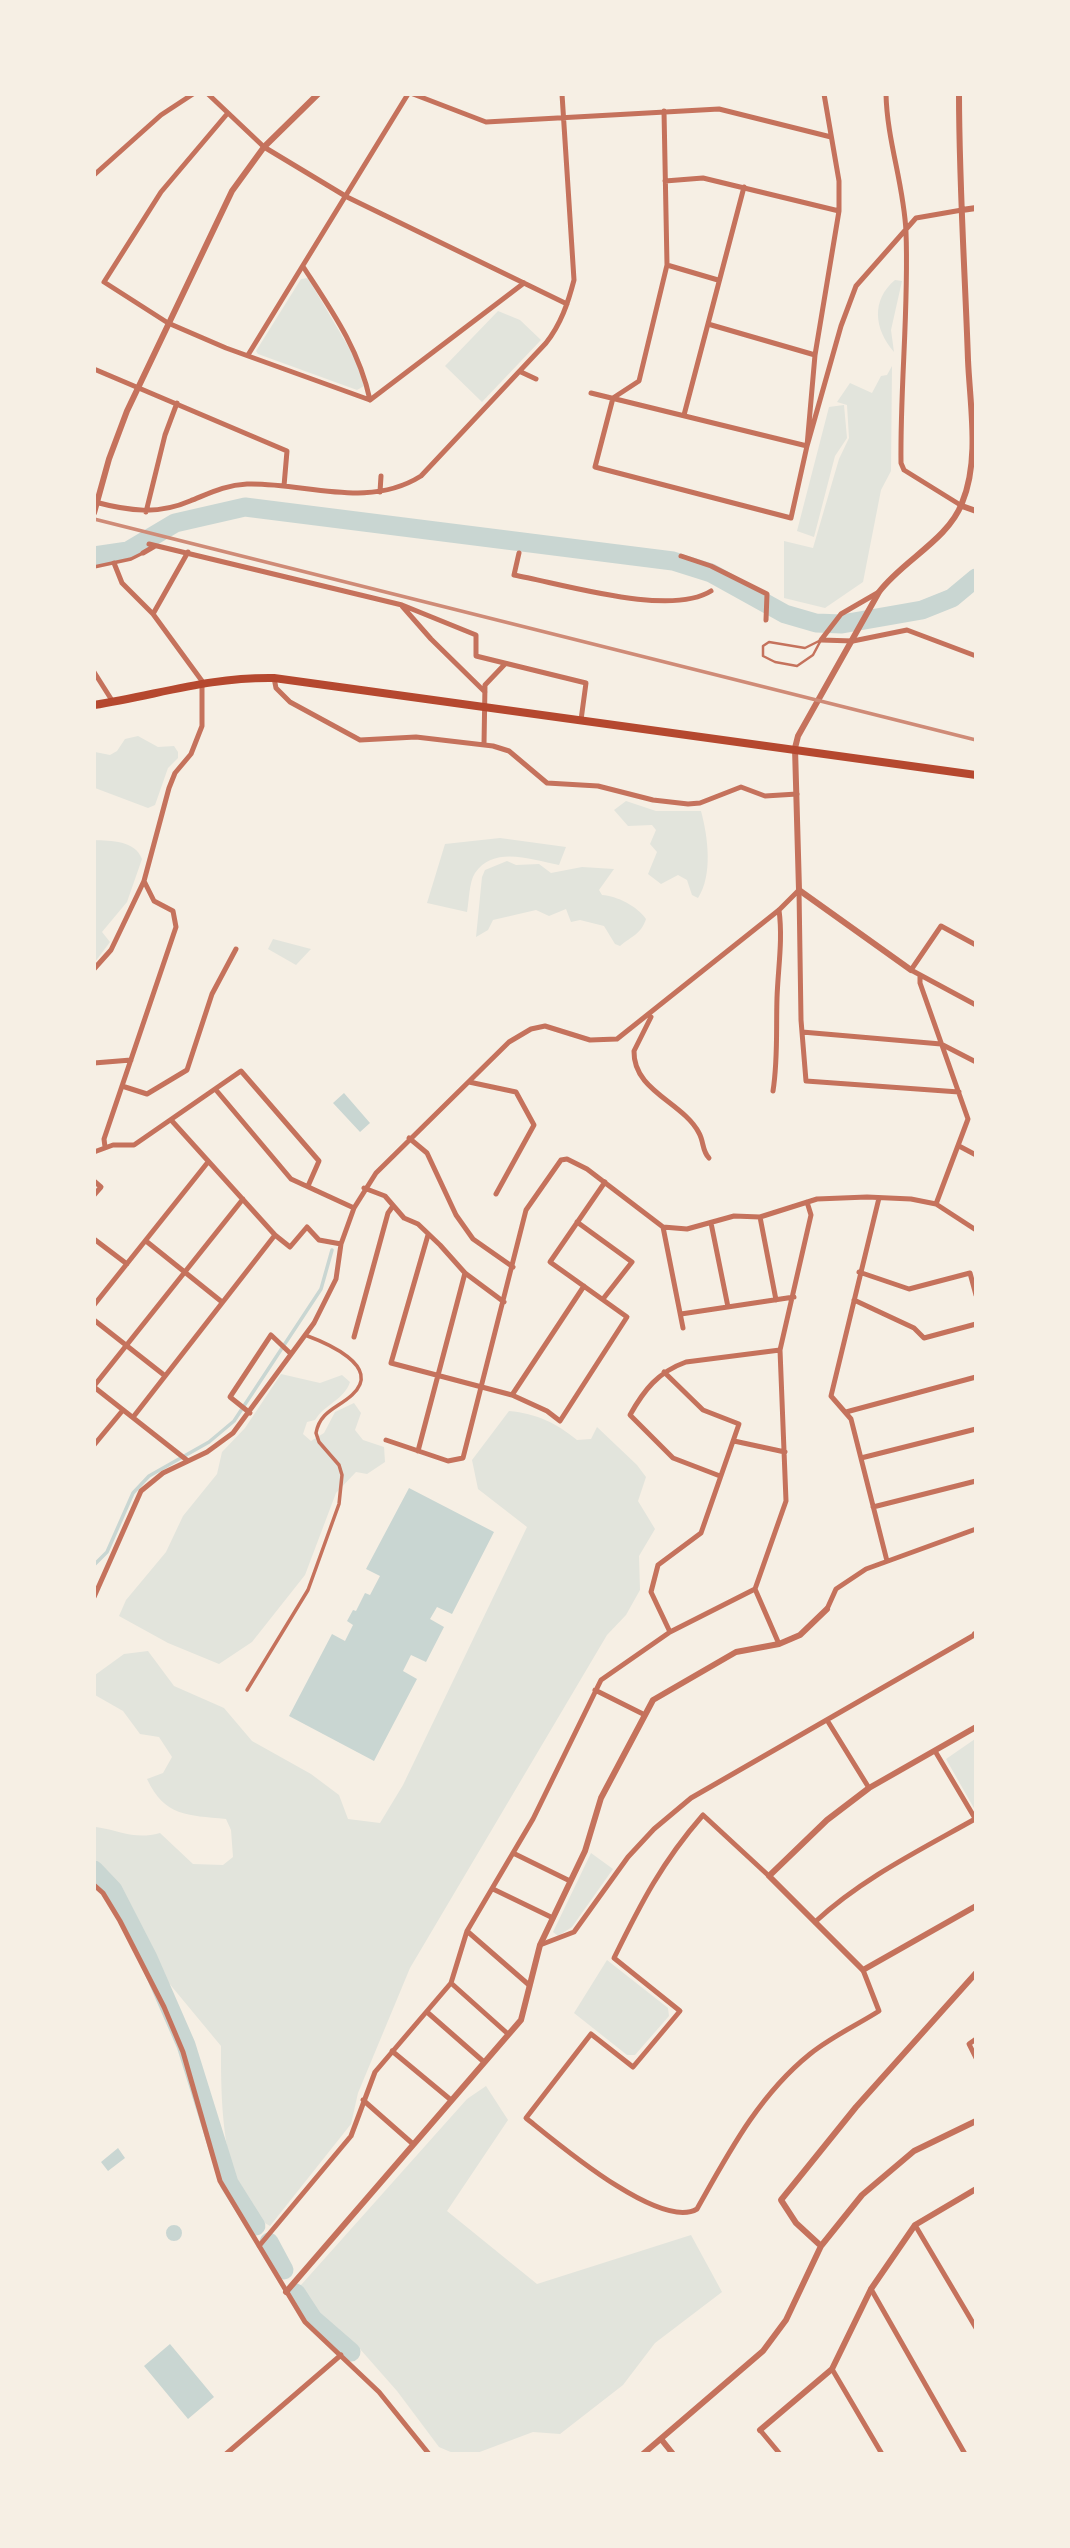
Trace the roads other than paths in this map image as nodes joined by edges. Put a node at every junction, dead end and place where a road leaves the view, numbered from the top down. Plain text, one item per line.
1 (193, 94) edge
2 (208, 94) edge
3 (318, 94) edge
4 (408, 94) edge
5 (413, 94) edge
6 (562, 94) edge
7 (824, 94) edge
8 (886, 94) edge
9 (959, 94) edge
10 (664, 111) junction
11 (227, 114) junction
12 (564, 119) junction
13 (831, 137) junction
14 (264, 147) junction
15 (94, 175) edge
16 (665, 181) junction
17 (744, 187) junction
18 (347, 197) junction
19 (975, 208) edge
20 (962, 210) junction
21 (839, 211) junction
22 (906, 231) junction
23 (667, 265) junction
24 (304, 268) junction
25 (718, 280) junction
26 (524, 283) junction
27 (567, 304) junction
28 (168, 323) junction
29 (708, 324) junction
30 (247, 355) junction
31 (815, 355) junction
32 (94, 369) edge
33 (521, 372) junction
34 (536, 379) dead end
35 (139, 386) junction
36 (591, 393) dead end
37 (613, 398) junction
38 (370, 400) junction
39 (177, 403) junction
40 (684, 415) junction
41 (807, 446) junction
42 (381, 476) dead end
43 (284, 486) junction
44 (380, 492) junction
45 (94, 502) edge
46 (962, 506) junction
47 (975, 511) edge
48 (146, 512) junction
49 (94, 513) edge
50 (149, 544) dead end
51 (158, 544) junction
52 (188, 552) junction
53 (143, 553) joint
54 (519, 553) dead end
55 (681, 556) dead end
56 (114, 563) junction
57 (94, 567) edge
58 (711, 591) dead end
59 (879, 592) junction
60 (401, 605) junction
61 (153, 614) junction
62 (766, 618) dead end
63 (821, 640) junction
64 (853, 641) junction
65 (975, 656) edge
66 (505, 664) junction
67 (94, 672) edge
68 (274, 678) junction
69 (202, 681) junction
70 (485, 692) junction
71 (113, 702) junction
72 (94, 705) edge
73 (485, 707) junction
74 (580, 720) junction
75 (484, 744) junction
76 (795, 748) junction
77 (975, 775) edge
78 (797, 794) junction
79 (144, 881) junction
80 (799, 890) junction
81 (779, 910) junction
82 (975, 945) edge
83 (236, 949) dead end
84 (94, 969) edge
85 (911, 970) junction
86 (920, 975) junction
87 (975, 1004) edge
88 (652, 1014) junction
89 (802, 1032) junction
90 (941, 1044) junction
91 (131, 1060) junction
92 (975, 1062) edge
93 (94, 1063) edge
94 (469, 1082) junction
95 (122, 1086) junction
96 (216, 1090) junction
97 (773, 1091) dead end
98 (959, 1092) junction
99 (968, 1119) junction
100 (172, 1121) junction
101 (975, 1123) edge
102 (410, 1138) junction
103 (959, 1146) junction
104 (105, 1147) junction
105 (94, 1152) edge
106 (975, 1155) edge
107 (709, 1158) dead end
108 (208, 1162) junction
109 (94, 1181) edge
110 (605, 1182) junction
111 (308, 1185) junction
112 (364, 1188) junction
113 (496, 1194) dead end
114 (94, 1195) edge
115 (879, 1198) junction
116 (243, 1199) junction
117 (807, 1202) junction
118 (936, 1204) junction
119 (393, 1206) junction
120 (354, 1208) junction
121 (760, 1217) junction
122 (577, 1222) junction
123 (711, 1223) junction
124 (663, 1227) junction
125 (975, 1230) edge
126 (275, 1235) junction
127 (428, 1235) junction
128 (94, 1239) edge
129 (146, 1241) junction
130 (341, 1244) junction
131 (127, 1264) junction
132 (513, 1267) junction
133 (185, 1271) junction
134 (859, 1272) junction
135 (465, 1273) junction
136 (584, 1286) junction
137 (975, 1295) edge
138 (794, 1297) junction
139 (603, 1299) junction
140 (776, 1300) junction
141 (854, 1300) junction
142 (222, 1302) junction
143 (504, 1302) junction
144 (94, 1305) edge
145 (728, 1307) junction
146 (681, 1314) junction
147 (94, 1320) edge
148 (975, 1324) edge
149 (683, 1328) dead end
150 (305, 1335) junction
151 (354, 1337) dead end
152 (127, 1346) junction
153 (780, 1350) junction
154 (290, 1353) junction
155 (664, 1371) junction
156 (164, 1375) junction
157 (437, 1376) junction
158 (975, 1377) edge
159 (94, 1387) edge
160 (481, 1388) junction
161 (512, 1395) junction
162 (123, 1410) junction
163 (846, 1412) junction
164 (250, 1413) junction
165 (134, 1416) junction
166 (975, 1429) edge
167 (386, 1440) dead end
168 (734, 1441) junction
169 (94, 1446) edge
170 (418, 1451) junction
171 (785, 1452) junction
172 (861, 1458) junction
173 (188, 1461) junction
174 (720, 1476) junction
175 (975, 1481) edge
176 (873, 1507) junction
177 (975, 1529) edge
178 (887, 1561) junction
179 (755, 1589) junction
180 (94, 1597) edge
181 (827, 1609) joint
182 (670, 1632) junction
183 (975, 1635) edge
184 (779, 1644) junction
185 (247, 1690) dead end
186 (595, 1690) junction
187 (645, 1715) junction
188 (827, 1720) junction
189 (975, 1727) edge
190 (935, 1751) junction
191 (869, 1788) junction
192 (975, 1819) edge
193 (513, 1853) junction
194 (769, 1877) junction
195 (570, 1881) junction
196 (94, 1885) edge
197 (492, 1889) junction
198 (975, 1906) edge
199 (552, 1918) junction
200 (814, 1922) junction
201 (467, 1931) junction
202 (540, 1945) junction
203 (863, 1970) junction
204 (975, 1973) edge
205 (452, 1983) junction
206 (529, 1985) junction
207 (427, 2012) junction
208 (509, 2034) junction
209 (975, 2039) edge
210 (393, 2051) junction
211 (975, 2058) edge
212 (484, 2062) junction
213 (451, 2099) junction
214 (363, 2100) junction
215 (975, 2121) edge
216 (413, 2144) junction
217 (975, 2189) edge
218 (915, 2225) junction
219 (259, 2245) junction
220 (821, 2246) junction
221 (871, 2289) junction
222 (286, 2292) junction
223 (975, 2328) edge
224 (341, 2355) junction
225 (832, 2369) junction
226 (760, 2430) joint
227 (661, 2439) junction
228 (226, 2454) edge
229 (429, 2454) edge
230 (643, 2454) edge
231 (674, 2454) edge
232 (780, 2454) edge
233 (882, 2454) edge
234 (965, 2454) edge

1 - 15 street
2 - 11 street
3 - 14 street
4 - 18 street
5 - 12 street
6 - 12 street
7 - 13 street
8 - 22 street
9 - 20 street
10 - 12 street
10 - 13 street
10 - 16 street
11 - 14 street
11 - 28 street
12 - 27 street
13 - 21 street
14 - 18 street
14 - 28 street
16 - 17 street
16 - 23 street
17 - 21 street
17 - 25 street
18 - 24 street
18 - 26 street
19 - 20 street
20 - 22 street
20 - 46 street
21 - 31 street
22 - 41 street
22 - 46 street
23 - 25 street
23 - 37 street
24 - 30 street
24 - 38 street
25 - 29 street
26 - 27 street
26 - 38 street
27 - 33 street
28 - 30 street
28 - 35 street
29 - 31 street
29 - 40 street
30 - 38 street
31 - 41 street
32 - 35 street
33 - 34 street
33 - 44 street
35 - 39 street
35 - 49 street
36 - 37 street
37 - 40 street
37 - 41 street
39 - 43 street
39 - 48 street
40 - 41 street
42 - 44 street
43 - 44 street
43 - 48 street
45 - 48 street
46 - 47 street
46 - 59 street
50 - 51 street
51 - 52 street
51 - 53 street
52 - 60 street
52 - 61 street
53 - 56 street
54 - 58 street
55 - 62 street
56 - 57 street
56 - 61 street
59 - 63 street
59 - 64 street
60 - 66 street
60 - 70 street
61 - 69 street
63 - 63 lane
63 - 64 street
64 - 65 street
64 - 76 street
66 - 70 street
66 - 74 street
67 - 71 street
68 - 69 main road
68 - 73 main road
68 - 75 street
69 - 71 main road
69 - 79 street
70 - 73 street
71 - 72 main road
73 - 74 main road
73 - 75 street
74 - 76 main road
75 - 78 street
76 - 77 main road
76 - 78 street
78 - 80 street
79 - 84 street
79 - 91 street
80 - 81 street
80 - 85 street
80 - 89 street
81 - 88 street
81 - 97 street
82 - 85 street
83 - 95 street
85 - 86 street
86 - 87 street
86 - 90 street
88 - 94 street
88 - 107 street
89 - 90 street
89 - 98 street
90 - 92 street
90 - 98 street
91 - 93 street
91 - 95 street
94 - 102 street
94 - 113 street
95 - 104 street
96 - 100 street
96 - 111 street
96 - 111 street
98 - 99 street
99 - 101 street
99 - 103 street
100 - 104 street
100 - 108 street
102 - 112 street
102 - 132 street
103 - 106 street
103 - 118 street
104 - 105 street
108 - 116 street
108 - 129 street
109 - 114 street
110 - 122 street
110 - 124 street
110 - 132 street
111 - 120 street
112 - 119 street
112 - 120 street
115 - 117 street
115 - 118 street
115 - 134 street
116 - 126 street
116 - 133 street
117 - 121 street
117 - 138 street
118 - 125 street
119 - 127 street
119 - 151 street
120 - 130 street
121 - 123 street
121 - 140 street
122 - 136 street
122 - 139 street
123 - 124 street
123 - 145 street
124 - 146 street
126 - 130 street
126 - 142 street
127 - 135 street
127 - 157 street
128 - 131 street
129 - 131 street
129 - 133 street
130 - 150 street
131 - 144 street
132 - 143 street
133 - 142 street
133 - 152 street
134 - 137 street
134 - 141 street
135 - 143 street
135 - 157 street
136 - 139 street
136 - 161 street
138 - 140 street
138 - 153 street
139 - 161 street
140 - 145 street
141 - 148 street
141 - 163 street
142 - 156 street
143 - 160 street
145 - 146 street
146 - 149 street
147 - 152 street
150 - 154 street
150 - 185 street
152 - 156 street
152 - 159 street
153 - 155 street
153 - 171 street
154 - 164 street
154 - 164 street
155 - 168 street
155 - 174 street
156 - 165 street
157 - 160 street
157 - 170 street
158 - 163 street
159 - 162 street
160 - 161 street
160 - 170 street
162 - 165 street
162 - 169 street
163 - 172 street
164 - 173 street
165 - 173 street
166 - 172 street
167 - 170 street
168 - 171 street
168 - 174 street
171 - 179 street
172 - 176 street
173 - 180 street
174 - 182 street
175 - 176 street
176 - 178 street
177 - 178 street
178 - 181 street
179 - 182 street
179 - 184 street
181 - 184 street
182 - 186 street
183 - 188 street
184 - 187 street
186 - 187 street
186 - 193 street
187 - 195 street
188 - 191 street
188 - 202 street
189 - 190 street
190 - 191 street
190 - 192 street
191 - 194 street
192 - 200 street
193 - 195 street
193 - 197 street
194 - 200 street
194 - 203 street
195 - 199 street
196 - 219 street
197 - 199 street
197 - 201 street
198 - 203 street
199 - 202 street
200 - 203 street
201 - 205 street
201 - 206 street
202 - 206 street
204 - 220 street
205 - 207 street
205 - 208 street
206 - 208 street
207 - 210 street
207 - 212 street
208 - 212 street
209 - 211 street
210 - 213 street
210 - 214 street
212 - 213 street
213 - 216 street
214 - 216 street
214 - 219 street
215 - 220 street
216 - 222 street
217 - 218 street
218 - 221 street
218 - 223 street
219 - 222 street
220 - 227 street
221 - 225 street
221 - 234 street
222 - 224 street
224 - 228 street
224 - 229 street
225 - 226 street
225 - 233 street
226 - 232 street
227 - 230 street
227 - 231 street

